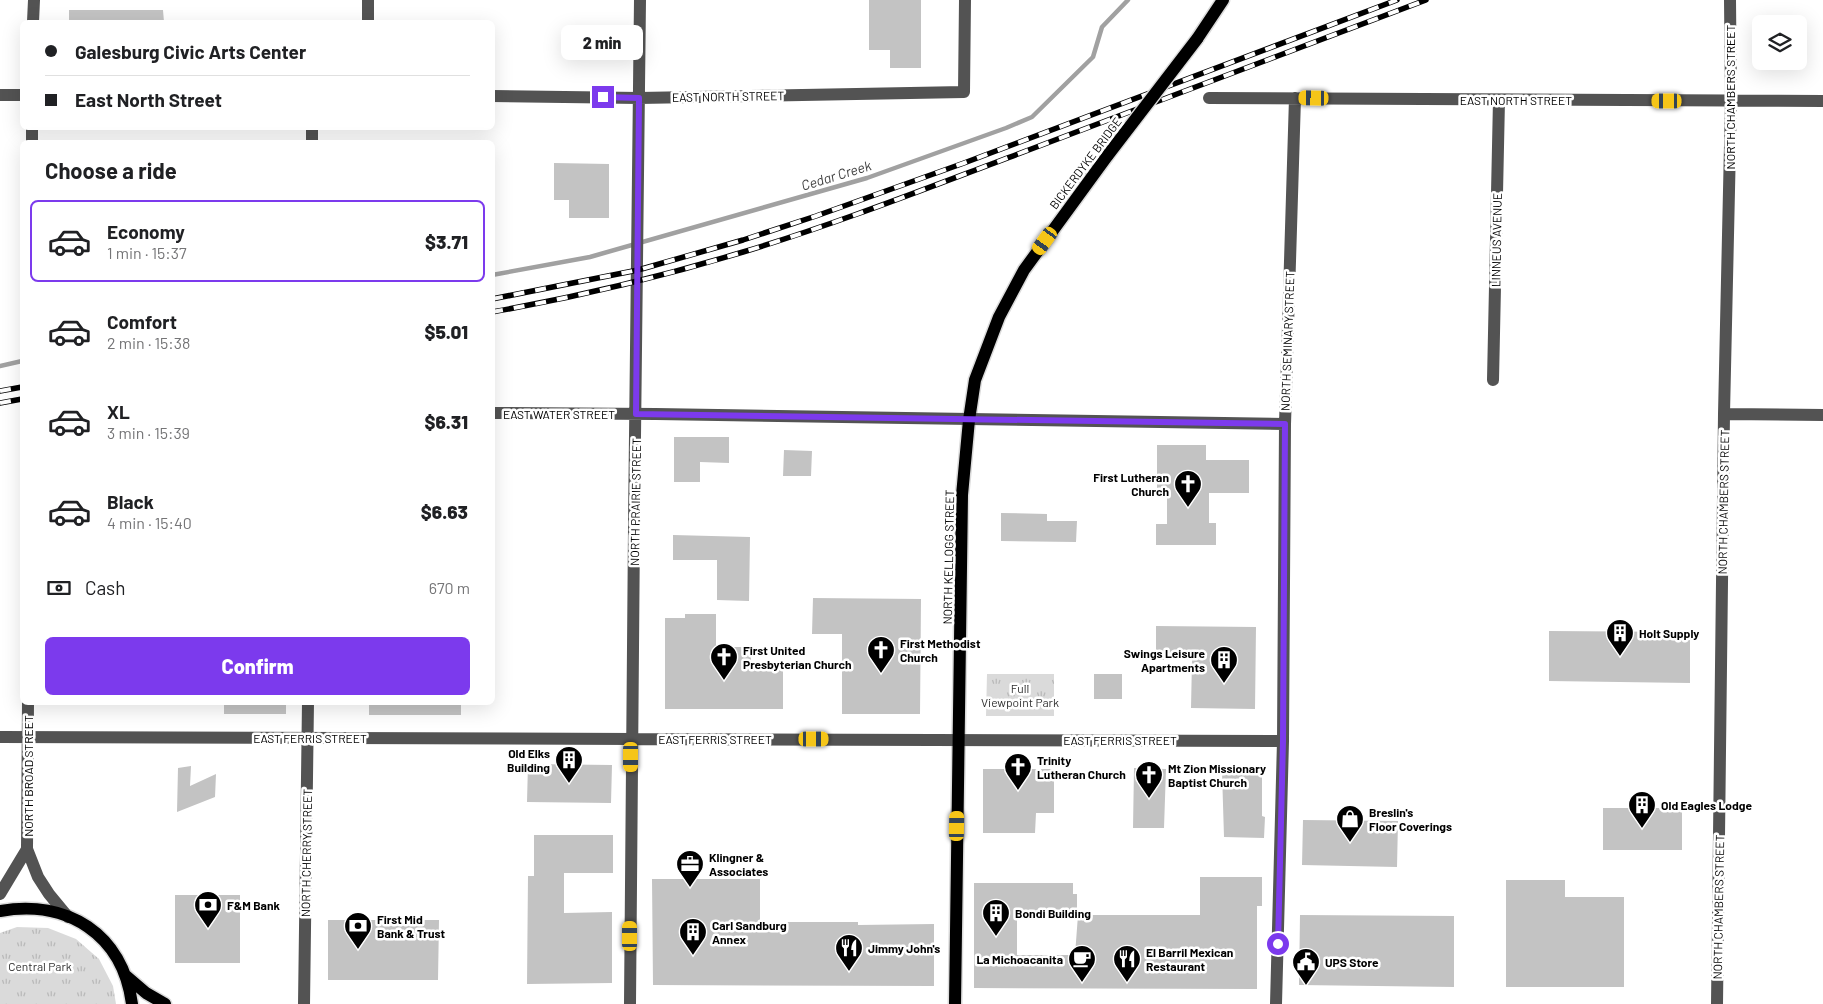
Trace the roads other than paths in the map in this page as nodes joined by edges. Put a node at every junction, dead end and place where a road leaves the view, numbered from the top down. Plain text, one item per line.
1 (34, 0) edge
2 (368, 0) edge
3 (640, 0) edge
4 (965, 0) edge
5 (1223, 0) edge
6 (1730, 0) edge
7 (34, 20) edge
8 (368, 20) edge
9 (0, 95) edge
10 (20, 95) edge
11 (495, 96) edge
12 (639, 98) junction
13 (1209, 98) dead end
14 (1295, 98) junction
15 (1499, 100) junction
16 (1731, 101) junction
17 (1823, 101) edge
18 (975, 380) joint
19 (1494, 380) dead end
20 (495, 413) edge
21 (636, 414) junction
22 (1724, 414) junction
23 (1823, 415) edge
24 (969, 420) junction
25 (1285, 424) junction
26 (28, 705) edge
27 (308, 705) edge
28 (0, 737) edge
29 (28, 738) junction
30 (308, 738) junction
31 (631, 739) junction
32 (959, 740) junction
33 (1283, 741) junction
34 (27, 850) junction
35 (0, 894) edge
36 (0, 911) edge
37 (68, 917) junction
38 (124, 974) junction
39 (132, 1004) edge
40 (166, 1004) edge
41 (304, 1004) edge
42 (630, 1004) edge
43 (955, 1004) edge
44 (1276, 1004) edge
45 (1717, 1004) edge

1 - 7 street
2 - 8 street
3 - 12 street, NORTH PRAIRIE STREET
4 - 12 street, EAST NORTH STREET
5 - 18 main road, BICKERDYKE BRIDGE, bridge
6 - 16 street, NORTH CHAMBERS STREET
9 - 10 street
11 - 12 street, EAST NORTH STREET
12 - 21 street, NORTH PRAIRIE STREET
13 - 14 street, EAST NORTH STREET
14 - 15 street, EAST NORTH STREET
14 - 25 street, NORTH SEMINARY STREET
15 - 16 street, EAST NORTH STREET
15 - 19 street, LINNEUS AVENUE
16 - 17 street, EAST NORTH STREET
16 - 22 street, NORTH CHAMBERS STREET
18 - 24 main road, NORTH KELLOGG STREET
20 - 21 street, EAST WATER STREET
21 - 24 street, EAST WATER STREET
21 - 31 street, NORTH PRAIRIE STREET
22 - 23 street
22 - 45 street, NORTH CHAMBERS STREET
24 - 25 street, EAST WATER STREET
24 - 32 main road, NORTH KELLOGG STREET
25 - 33 street, NORTH SEMINARY STREET
26 - 29 street, NORTH BROAD STREET
27 - 30 street, NORTH CHERRY STREET
28 - 29 street, EAST FERRIS STREET
29 - 30 street, EAST FERRIS STREET
29 - 34 street, NORTH BROAD STREET
30 - 31 street, EAST FERRIS STREET
30 - 41 street, NORTH CHERRY STREET
31 - 32 street, EAST FERRIS STREET
31 - 42 street, NORTH PRAIRIE STREET
32 - 33 street, EAST FERRIS STREET
32 - 43 main road, NORTH KELLOGG STREET
33 - 44 street, NORTH SEMINARY STREET
34 - 35 street, NORTH BROAD STREET
34 - 37 street, NORTH BROAD STREET
36 - 37 main road
37 - 38 main road
38 - 39 main road
38 - 40 main road

